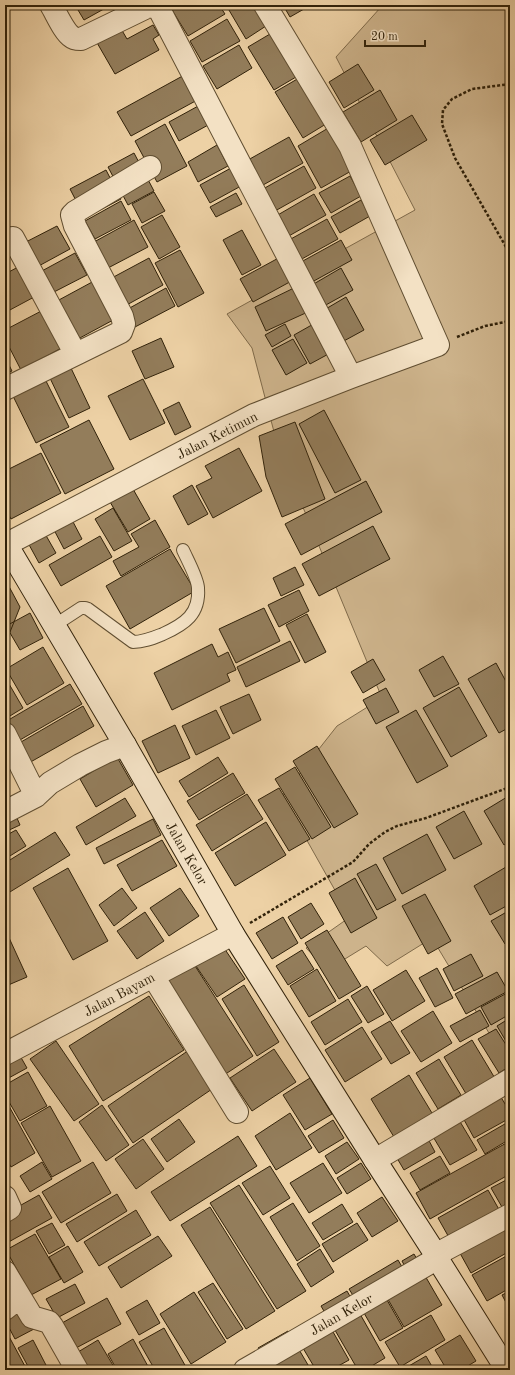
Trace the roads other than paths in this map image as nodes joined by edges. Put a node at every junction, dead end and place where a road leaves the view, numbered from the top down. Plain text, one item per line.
1 (51, 5) edge
2 (265, 5) edge
3 (150, 167) dead end
4 (13, 238) dead end
5 (75, 353) junction
6 (351, 377) junction
7 (5, 389) edge
8 (6, 544) edge
9 (183, 550) dead end
10 (54, 625) junction
11 (5, 734) edge
12 (125, 745) junction
13 (36, 796) junction
14 (5, 812) edge
15 (233, 934) junction
16 (153, 976) junction
17 (5, 1054) edge
18 (510, 1080) edge
19 (236, 1112) dead end
20 (375, 1160) junction
21 (5, 1197) edge
22 (5, 1211) edge
23 (510, 1215) edge
24 (436, 1256) junction
25 (5, 1272) edge
26 (13, 1303) edge
27 (77, 1370) edge
28 (245, 1370) edge
29 (507, 1370) edge

1 - 6 street
2 - 6 street, Jalan Ketimun
3 - 5 street
4 - 5 street
5 - 7 street
6 - 8 street, Jalan Ketimun
8 - 10 street, Jalan Kelor
9 - 10 lane
10 - 12 street, Jalan Kelor
11 - 13 street
12 - 13 street
12 - 15 street, Jalan Kelor
13 - 14 street
15 - 16 street, Jalan Bayam
15 - 20 street, Jalan Kelor
16 - 17 street, Jalan Bayam
16 - 19 street
18 - 20 street
20 - 24 street, Jalan Kelor
21 - 22 street
23 - 24 street
24 - 28 street, Jalan Kelor
24 - 29 street, Jalan Kelor
25 - 26 street
26 - 27 street

